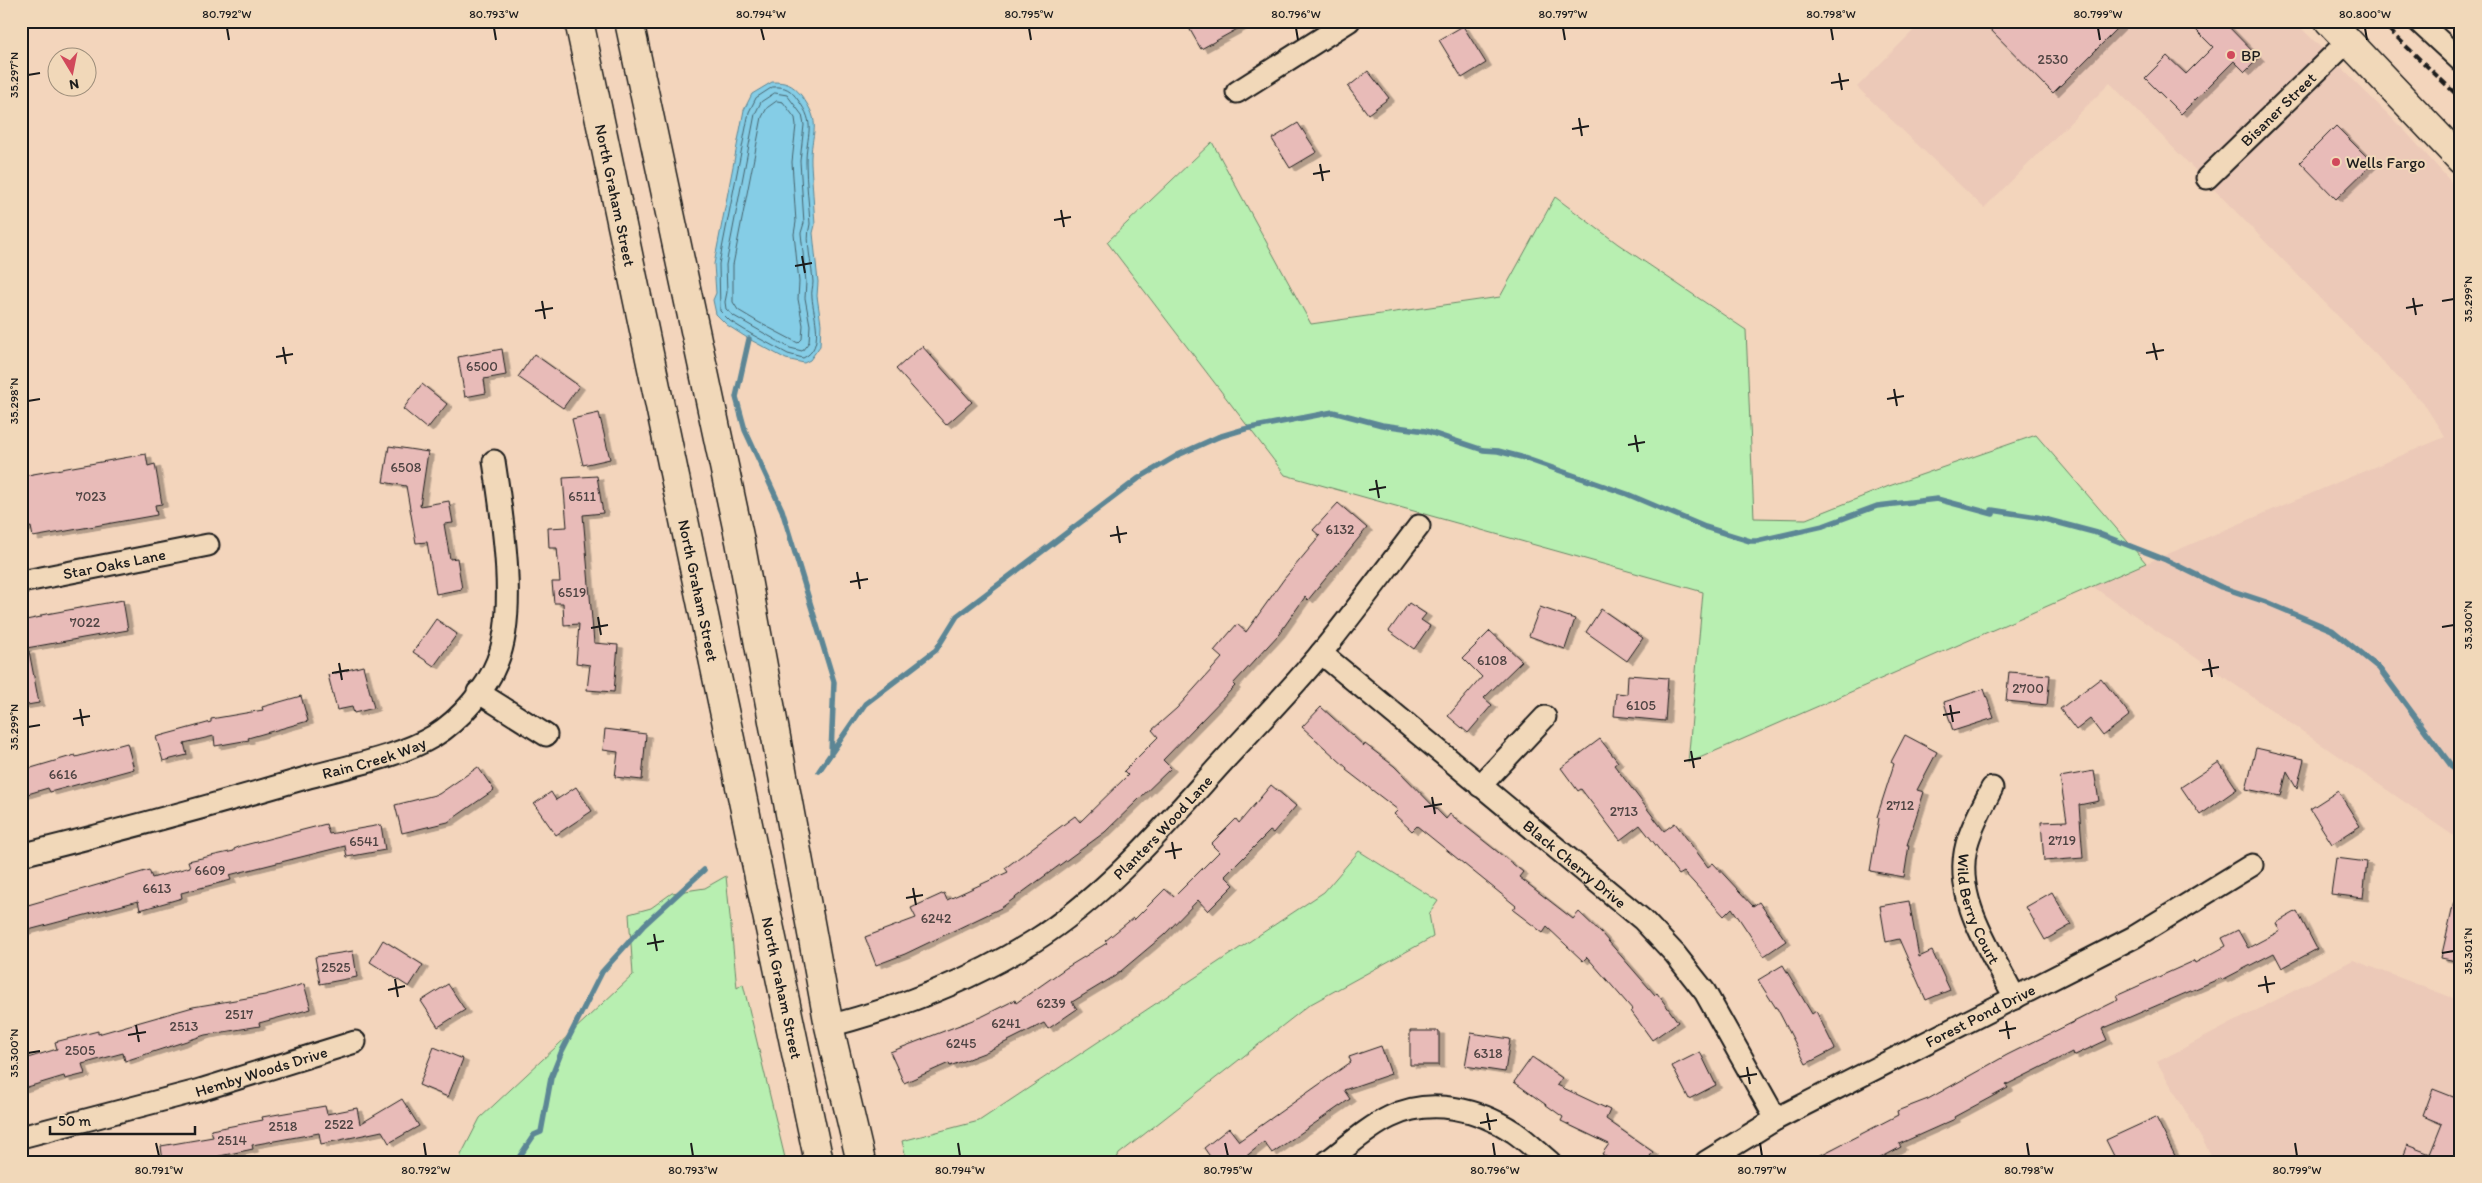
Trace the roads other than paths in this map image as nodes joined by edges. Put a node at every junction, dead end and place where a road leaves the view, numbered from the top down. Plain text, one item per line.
1 (579, 21) edge
2 (629, 21) edge
3 (1349, 21) edge
4 (2329, 21) edge
5 (2418, 21) edge
6 (2348, 41) junction
7 (2461, 61) edge
8 (1237, 92) dead end
9 (2461, 160) edge
10 (2207, 178) dead end
11 (494, 460) dead end
12 (1419, 526) dead end
13 (208, 545) dead end
14 (21, 582) edge
15 (1321, 653) junction
16 (478, 692) junction
17 (1545, 717) dead end
18 (546, 735) dead end
19 (1480, 786) junction
20 (1992, 788) dead end
21 (21, 855) edge
22 (2252, 865) dead end
23 (2016, 998) junction
24 (829, 1026) junction
25 (355, 1042) dead end
26 (1776, 1119) junction
27 (21, 1137) edge
28 (819, 1162) edge
29 (861, 1162) edge
30 (1328, 1162) edge
31 (1550, 1162) edge
32 (1706, 1162) edge

1 - 28 main road, North Graham Street
2 - 24 main road
3 - 8 street
4 - 6 main road
5 - 7 street
6 - 9 main road
6 - 10 street, Bisaner Street
11 - 16 street, Rain Creek Way
12 - 15 street, Planters Wood Lane
13 - 14 street, Star Oaks Lane
15 - 19 street, Black Cherry Drive
15 - 24 street, Planters Wood Lane
16 - 18 street
16 - 21 street, Rain Creek Way
17 - 19 street
19 - 26 street, Black Cherry Drive
20 - 23 street, Wild Berry Court
22 - 23 street, Forest Pond Drive
23 - 26 street, Forest Pond Drive
24 - 29 main road
25 - 27 street, Hemby Woods Drive
26 - 32 street, Forest Pond Drive
30 - 31 street

